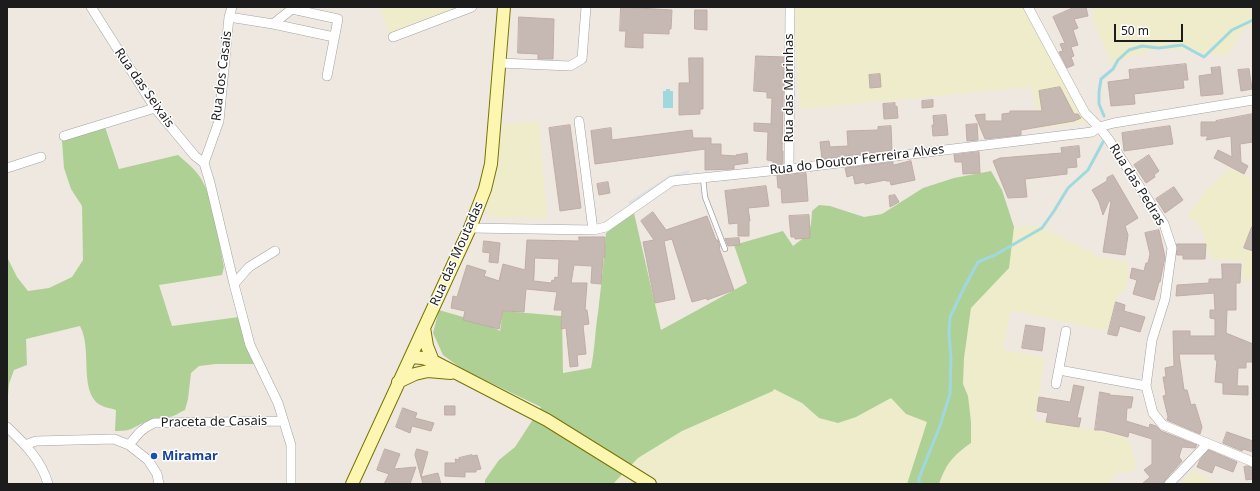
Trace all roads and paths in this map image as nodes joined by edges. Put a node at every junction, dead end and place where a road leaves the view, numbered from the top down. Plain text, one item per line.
1 (91, 7) edge
2 (232, 7) edge
3 (472, 7) edge
4 (504, 7) edge
5 (586, 7) edge
6 (790, 7) edge
7 (1028, 7) edge
8 (229, 17) junction
9 (273, 24) junction
10 (334, 37) junction
11 (394, 37) dead end
12 (500, 63) junction
13 (327, 76) dead end
14 (1253, 100) edge
15 (155, 108) junction
16 (579, 121) dead end
17 (1099, 127) junction
18 (64, 136) dead end
19 (41, 157) dead end
20 (204, 163) junction
21 (7, 168) edge
22 (789, 169) junction
23 (703, 178) junction
24 (470, 228) junction
25 (594, 230) junction
26 (725, 249) dead end
27 (275, 251) dead end
28 (234, 284) junction
29 (424, 328) junction
30 (1066, 331) dead end
31 (411, 357) junction
32 (431, 366) junction
33 (1059, 370) junction
34 (398, 382) junction
35 (1056, 384) dead end
36 (1146, 386) junction
37 (283, 421) junction
38 (7, 427) edge
39 (1207, 444) junction
40 (25, 445) junction
41 (129, 445) junction
42 (1253, 462) edge
43 (48, 484) edge
44 (159, 484) edge
45 (291, 484) edge
46 (352, 484) edge
47 (650, 484) edge
48 (1169, 484) edge

1 - 15 street, Rua das Seixais
2 - 8 street, Rua dos Casais
3 - 11 street
4 - 12 main road, Rua das Moutadas
5 - 12 street
6 - 22 street, Rua das Marinhas
7 - 17 street, Rua das Pedras
8 - 9 street
8 - 20 street, Rua dos Casais
9 - 10 street
9 - 10 street
10 - 13 street
12 - 24 main road, Rua das Moutadas
14 - 17 street, Rua do Doutor Ferreira Alves
15 - 18 street
15 - 20 street, Rua das Seixais
16 - 25 street
17 - 22 street, Rua do Doutor Ferreira Alves
17 - 36 street, Rua das Pedras
19 - 21 street
20 - 28 street
22 - 23 street, Rua do Doutor Ferreira Alves
23 - 25 street, Rua do Doutor Ferreira Alves
23 - 26 lane
24 - 25 street, Rua do Doutor Ferreira Alves
24 - 29 main road, Rua das Moutadas
27 - 28 street
28 - 37 street
29 - 31 main road, Rua das Moutadas
29 - 32 main road
30 - 33 street
31 - 32 main road
31 - 34 main road, Rua das Moutadas
32 - 34 main road
32 - 47 main road
33 - 35 street
33 - 36 street
34 - 46 main road, Rua das Moutadas
36 - 39 street, Rua das Pedras
37 - 41 street, Praceta de Casais
37 - 45 street
38 - 40 street
39 - 42 street, Rua das Pedras
39 - 48 street
40 - 41 street
40 - 43 street
41 - 44 street

